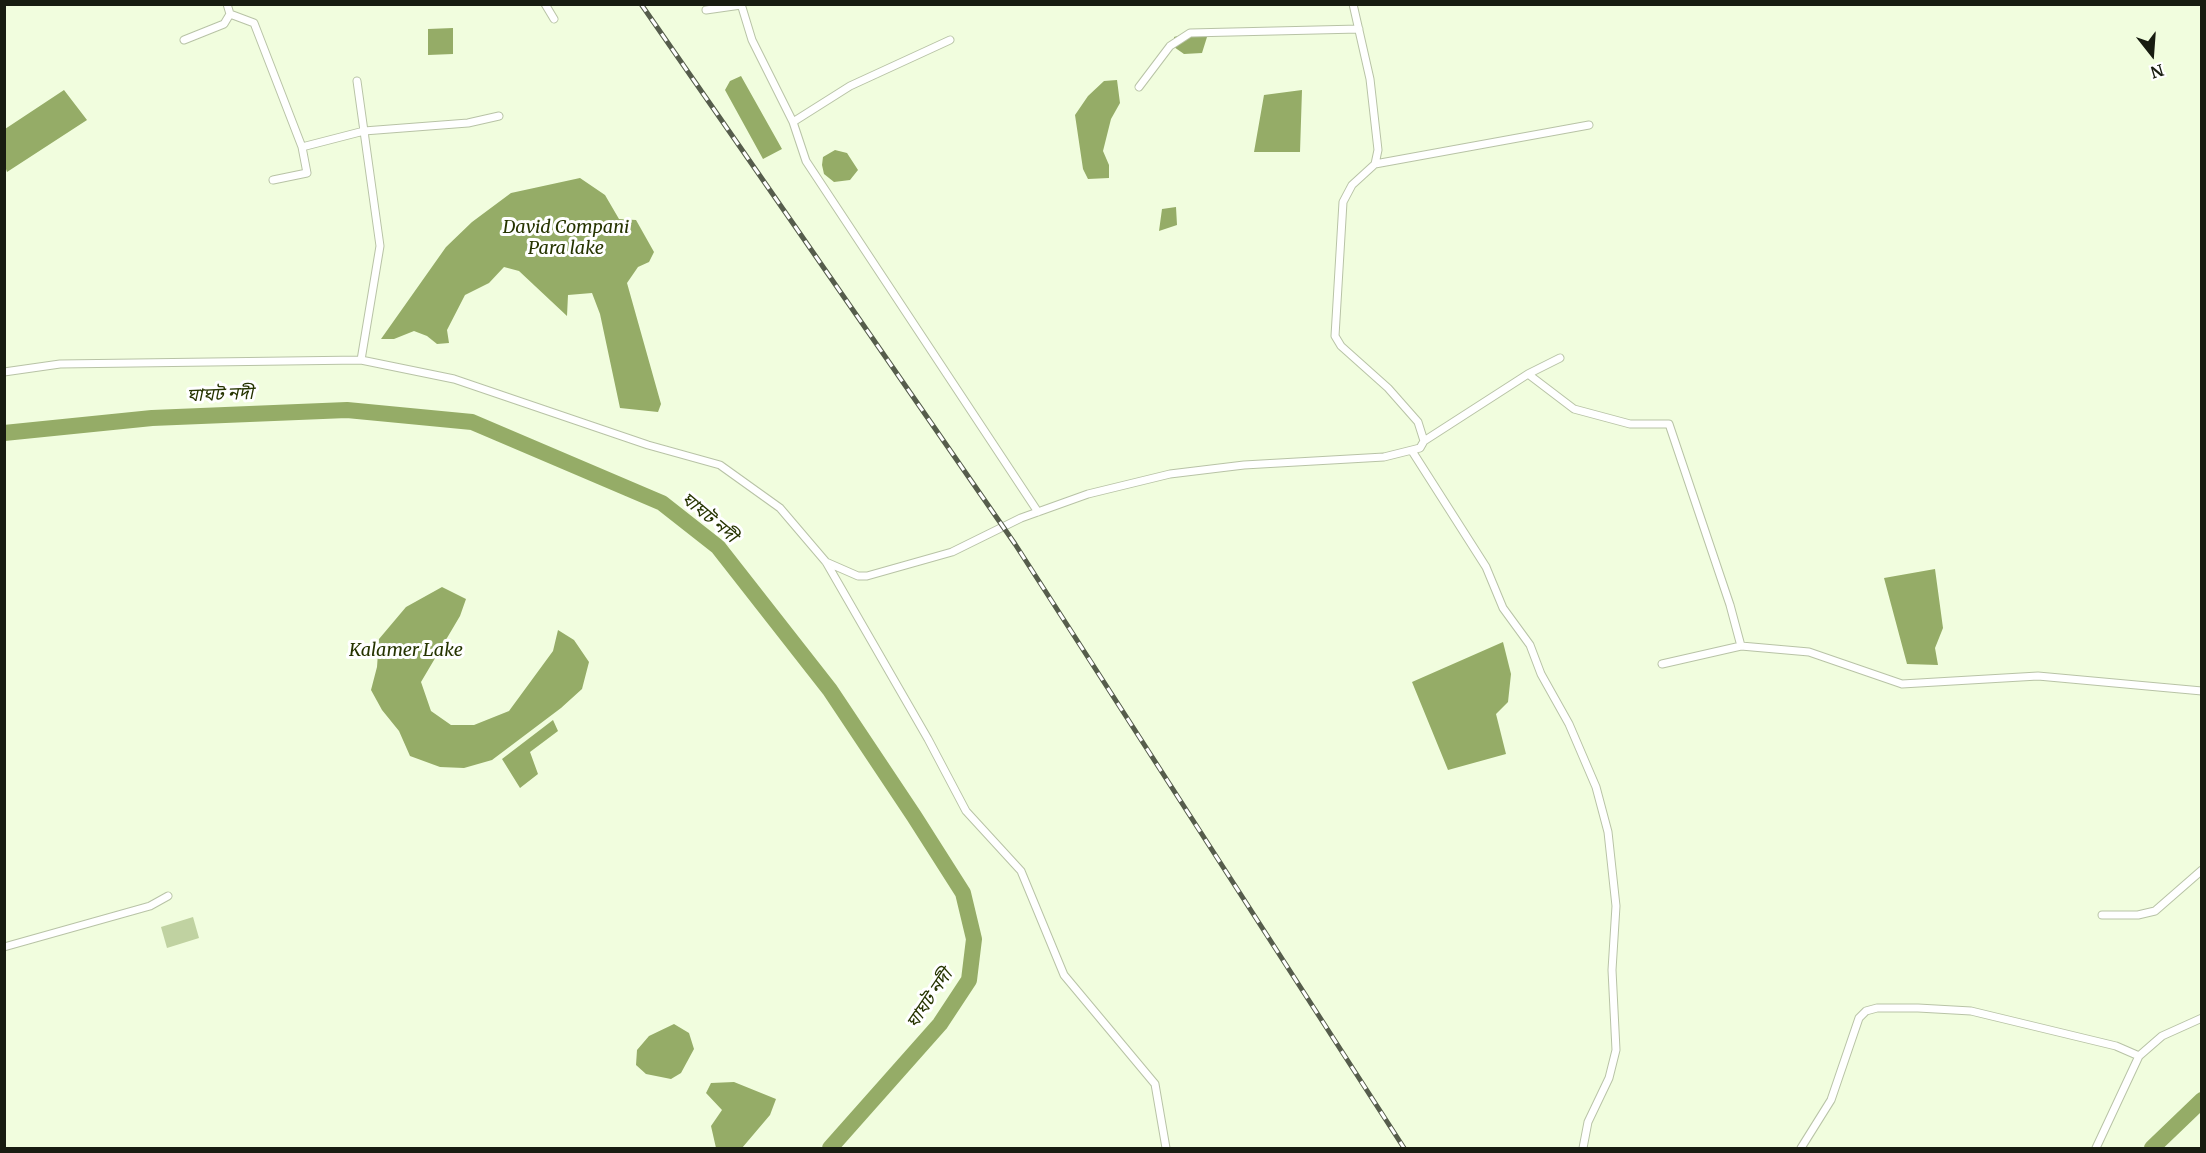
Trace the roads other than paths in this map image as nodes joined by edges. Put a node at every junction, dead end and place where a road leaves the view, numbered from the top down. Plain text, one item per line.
1 (227, 4) edge
2 (545, 4) edge
3 (1353, 4) edge
4 (741, 5) edge
5 (706, 10) dead end
6 (230, 14) junction
7 (554, 19) dead end
8 (1359, 29) junction
9 (184, 40) dead end
10 (950, 40) dead end
11 (357, 81) dead end
12 (1139, 87) dead end
13 (499, 116) dead end
14 (793, 122) junction
15 (1589, 125) dead end
16 (364, 131) junction
17 (302, 147) junction
18 (1375, 164) junction
19 (273, 180) dead end
20 (1560, 358) dead end
21 (361, 360) junction
22 (4, 372) edge
23 (1528, 374) junction
24 (1424, 441) junction
25 (1412, 451) junction
26 (1038, 512) junction
27 (826, 562) junction
28 (1741, 646) junction
29 (1662, 664) dead end
30 (2202, 691) edge
31 (2202, 870) edge
32 (168, 896) dead end
33 (2102, 915) dead end
34 (4, 946) edge
35 (2202, 1018) edge
36 (2139, 1056) junction
37 (1166, 1149) edge
38 (1583, 1149) edge
39 (1801, 1149) edge
40 (2096, 1149) edge

1 - 6 street
2 - 7 street
3 - 8 street
4 - 5 street
4 - 14 street
6 - 9 street
6 - 17 street
8 - 12 street
8 - 18 street
10 - 14 street
11 - 16 street
13 - 16 street
14 - 26 street
15 - 18 street
16 - 17 street
16 - 21 street
17 - 19 street
18 - 24 street
20 - 23 street
21 - 22 street
21 - 27 street
23 - 24 street
23 - 28 street
24 - 25 street
25 - 26 street
25 - 38 street
26 - 27 street
27 - 37 street
28 - 29 street
28 - 30 street
31 - 33 street
32 - 34 street
35 - 36 street
36 - 39 street
36 - 40 street

